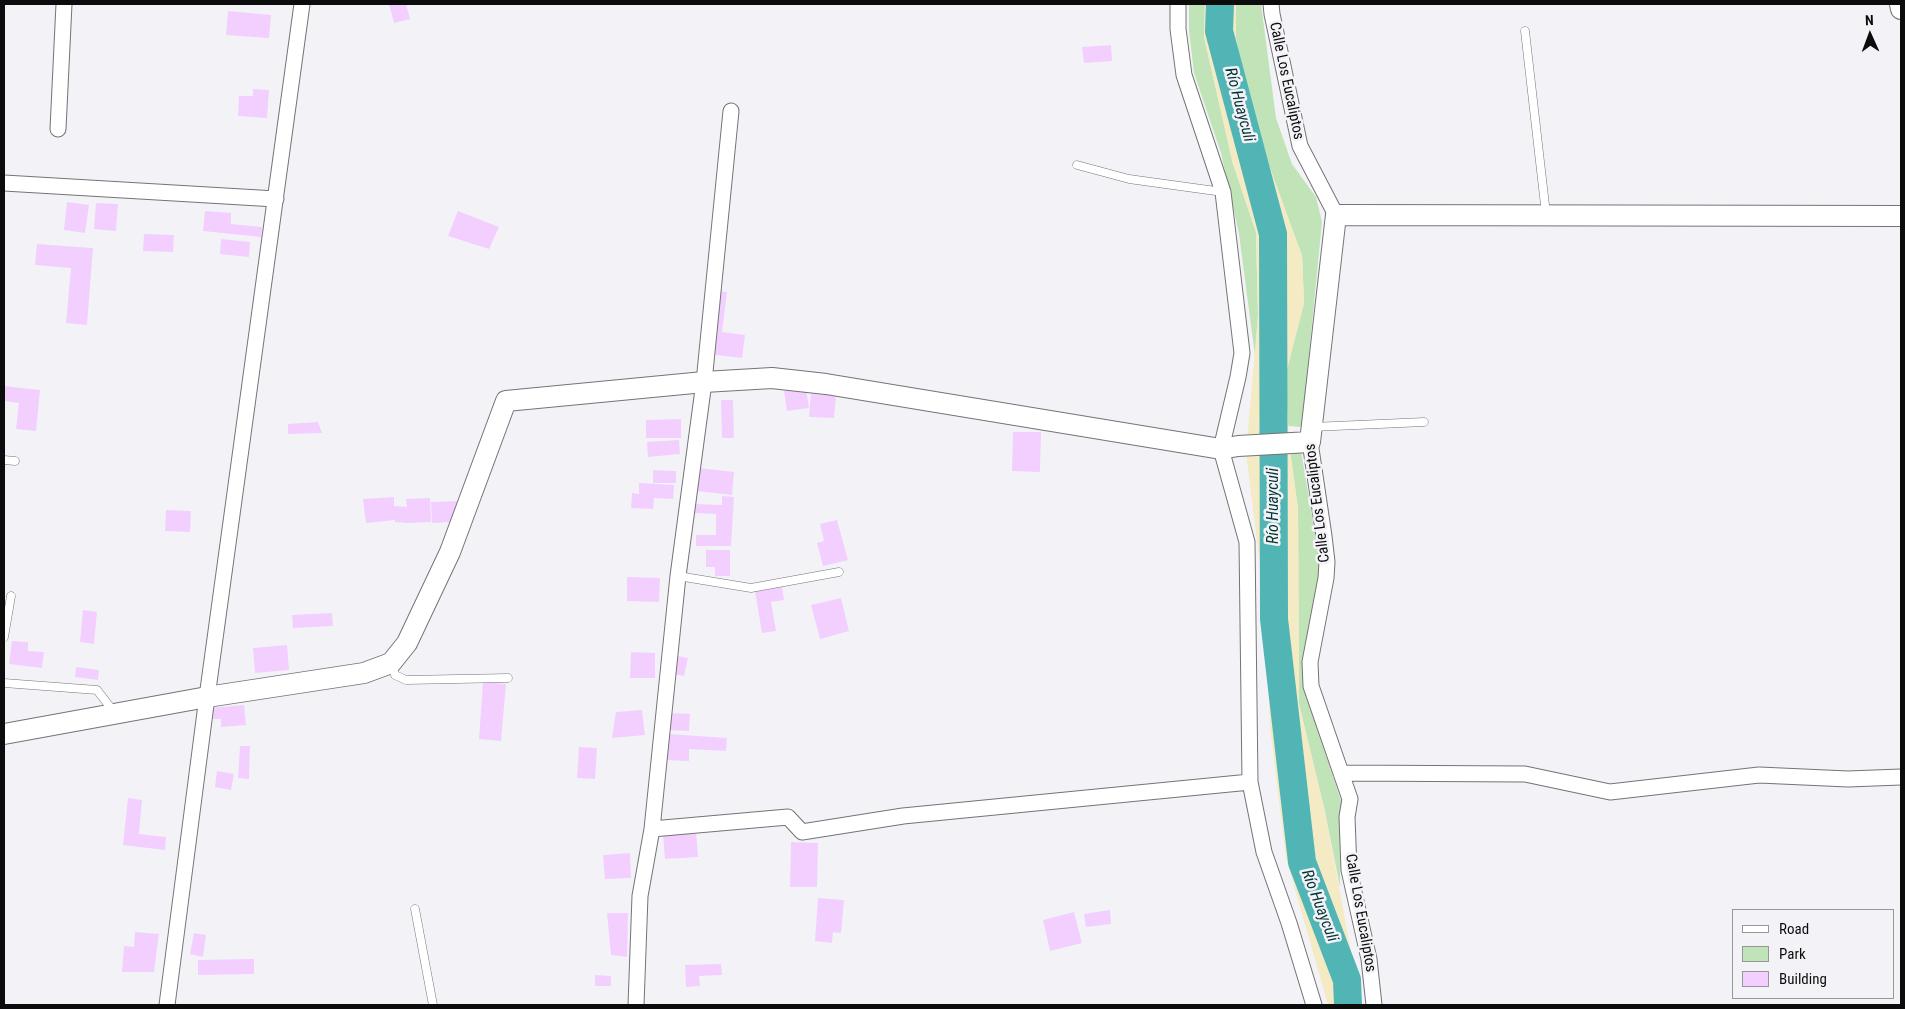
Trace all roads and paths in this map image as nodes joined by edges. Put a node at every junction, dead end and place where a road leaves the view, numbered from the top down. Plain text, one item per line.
1 (64, 4) edge
2 (302, 4) edge
3 (1178, 4) edge
4 (1271, 4) edge
5 (1900, 4) edge
6 (1901, 9) edge
7 (1525, 30) dead end
8 (731, 111) dead end
9 (58, 129) dead end
10 (1077, 165) dead end
11 (4, 183) edge
12 (1223, 192) junction
13 (276, 199) junction
14 (1336, 215) junction
15 (1546, 216) junction
16 (1901, 216) edge
17 (704, 382) junction
18 (1424, 422) dead end
19 (1305, 438) junction
20 (1229, 447) junction
21 (4, 460) edge
22 (15, 461) dead end
23 (839, 572) dead end
24 (678, 576) junction
25 (11, 596) dead end
26 (4, 637) edge
27 (391, 663) junction
28 (508, 678) dead end
29 (4, 683) edge
30 (207, 697) junction
31 (116, 713) junction
32 (4, 734) edge
33 (1341, 773) junction
34 (1901, 777) edge
35 (1250, 782) junction
36 (652, 829) junction
37 (415, 909) dead end
38 (167, 1005) edge
39 (433, 1005) edge
40 (636, 1005) edge
41 (1314, 1005) edge
42 (1374, 1005) edge

1 - 9 street
2 - 13 street
3 - 12 street
4 - 14 street, Calle Los Eucaliptos
5 - 6 street
7 - 15 lane
8 - 17 street
10 - 12 lane
11 - 13 street
12 - 20 street
13 - 30 street
14 - 15 street
14 - 19 street, Calle Los Eucaliptos
15 - 16 street
17 - 20 street
17 - 24 street
17 - 27 street
18 - 19 lane
19 - 20 street
19 - 33 street, Calle Los Eucaliptos
20 - 35 street
21 - 22 lane
23 - 24 lane
24 - 36 street
25 - 26 lane
27 - 28 lane
27 - 30 street
29 - 31 lane
30 - 31 street
30 - 38 street
31 - 32 street
33 - 34 street
33 - 42 street, Calle Los Eucaliptos
35 - 36 street
35 - 41 street
36 - 40 street
37 - 39 lane

